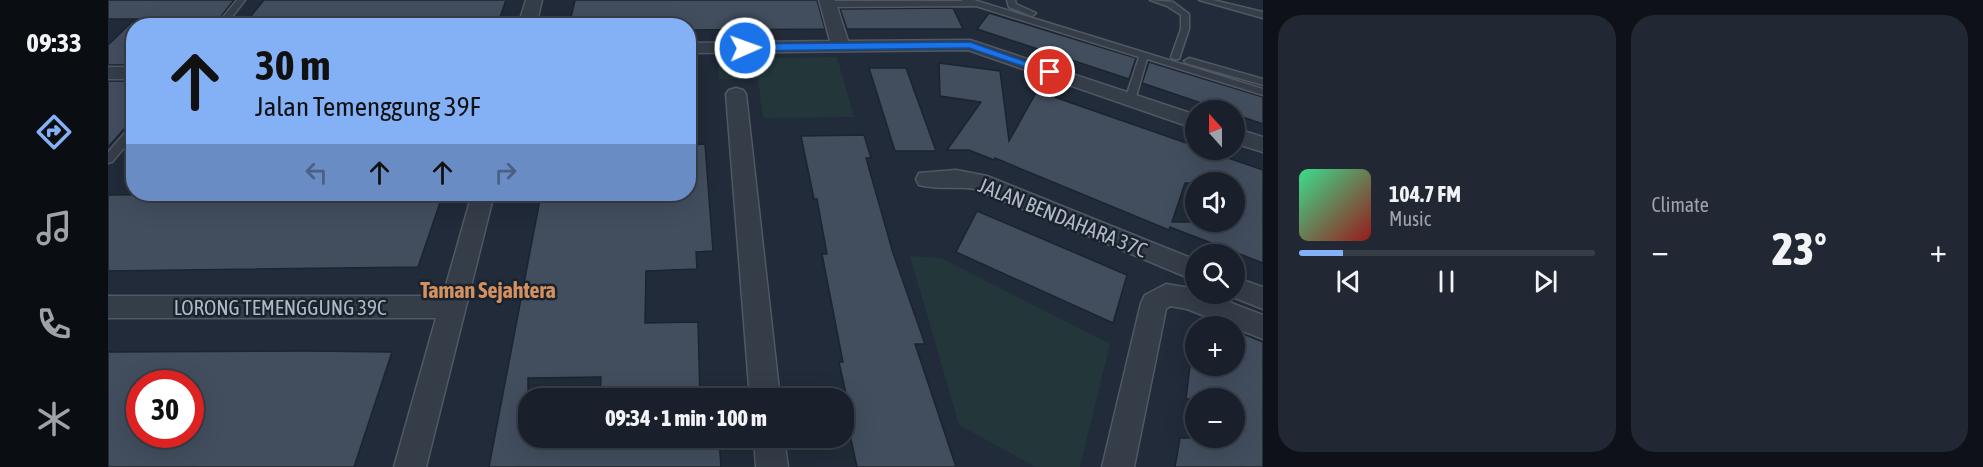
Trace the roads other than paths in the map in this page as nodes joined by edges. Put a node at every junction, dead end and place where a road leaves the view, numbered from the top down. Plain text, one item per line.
1 (241, 0) edge
2 (534, 0) edge
3 (965, 0) edge
4 (1011, 0) edge
5 (1154, 0) edge
6 (1203, 0) edge
7 (828, 2) edge
8 (976, 4) junction
9 (1263, 15) edge
10 (226, 18) edge
11 (529, 18) edge
12 (840, 45) junction
13 (696, 48) edge
14 (1144, 55) junction
15 (1176, 57) junction
16 (108, 73) edge
17 (126, 73) edge
18 (1263, 82) edge
19 (1263, 92) edge
20 (736, 94) dead end
21 (1130, 100) junction
22 (1185, 118) edge
23 (126, 138) edge
24 (1245, 139) edge
25 (1263, 145) edge
26 (108, 159) edge
27 (927, 179) dead end
28 (481, 201) edge
29 (1185, 266) edge
30 (1245, 291) edge
31 (1263, 298) edge
32 (108, 307) edge
33 (453, 307) junction
34 (1263, 327) edge
35 (764, 388) edge
36 (770, 448) edge
37 (410, 467) edge
38 (772, 467) edge
39 (1118, 467) edge

1 - 10 lane
2 - 11 street
3 - 8 lane
4 - 15 lane
5 - 15 lane
6 - 9 lane
7 - 8 lane
7 - 12 street
8 - 14 lane
12 - 13 street
12 - 21 street
14 - 19 lane
14 - 21 lane
15 - 18 lane
16 - 17 street
20 - 35 street
21 - 22 street
23 - 26 lane
24 - 25 street
27 - 29 street, JALAN BENDAHARA 37C
28 - 33 street
30 - 31 street
32 - 33 street, LORONG TEMENGGUNG 39C
33 - 37 street
34 - 39 street
36 - 38 street

